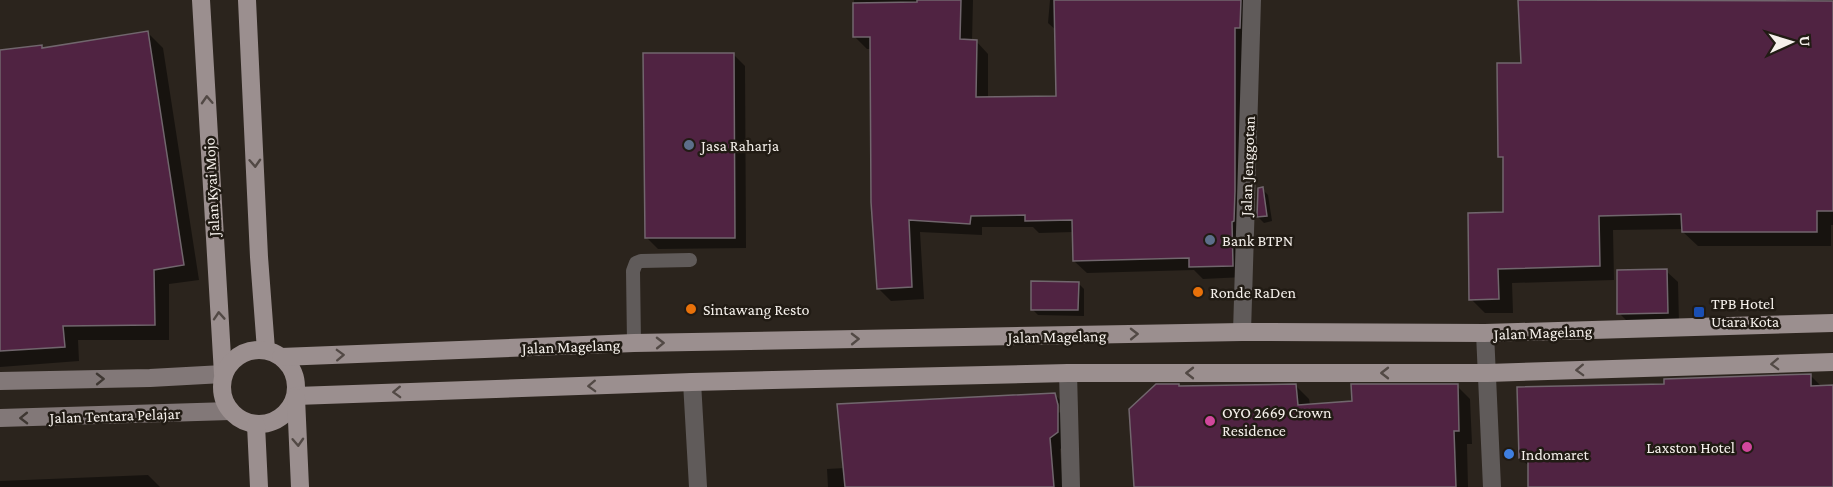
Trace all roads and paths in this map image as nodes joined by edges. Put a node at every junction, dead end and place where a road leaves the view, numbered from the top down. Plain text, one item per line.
1 (201, 0) edge
2 (247, 0) edge
3 (1252, 0) edge
4 (690, 260) dead end
5 (1833, 323) edge
6 (1242, 332) junction
7 (1485, 333) junction
8 (634, 343) junction
9 (274, 353) junction
10 (1833, 362) edge
11 (1068, 373) junction
12 (1488, 373) junction
13 (223, 374) junction
14 (0, 381) edge
15 (692, 382) junction
16 (296, 396) junction
17 (230, 411) junction
18 (0, 418) edge
19 (256, 425) junction
20 (259, 487) edge
21 (300, 487) edge
22 (698, 487) edge
23 (1071, 487) edge
24 (1492, 487) edge

13 -> 1 main road, Jalan Kyai Mojo
2 -> 9 main road
3 - 6 street, Jalan Jenggotan
4 - 8 lane
5 - 7 main road, Jalan Magelang
6 - 7 main road, Jalan Magelang
8 -> 6 main road, Jalan Magelang
7 - 12 street
9 -> 8 main road, Jalan Magelang
9 - 13 main road
9 - 16 main road
10 -> 12 main road
12 -> 11 main road
11 - 15 main road
11 - 23 street
12 - 24 street
14 -> 13 main road
13 - 17 main road
15 -> 16 main road
15 - 22 street
16 - 19 main road
16 -> 21 main road
17 -> 18 main road, Jalan Tentara Pelajar
17 - 19 main road
19 - 20 main road

